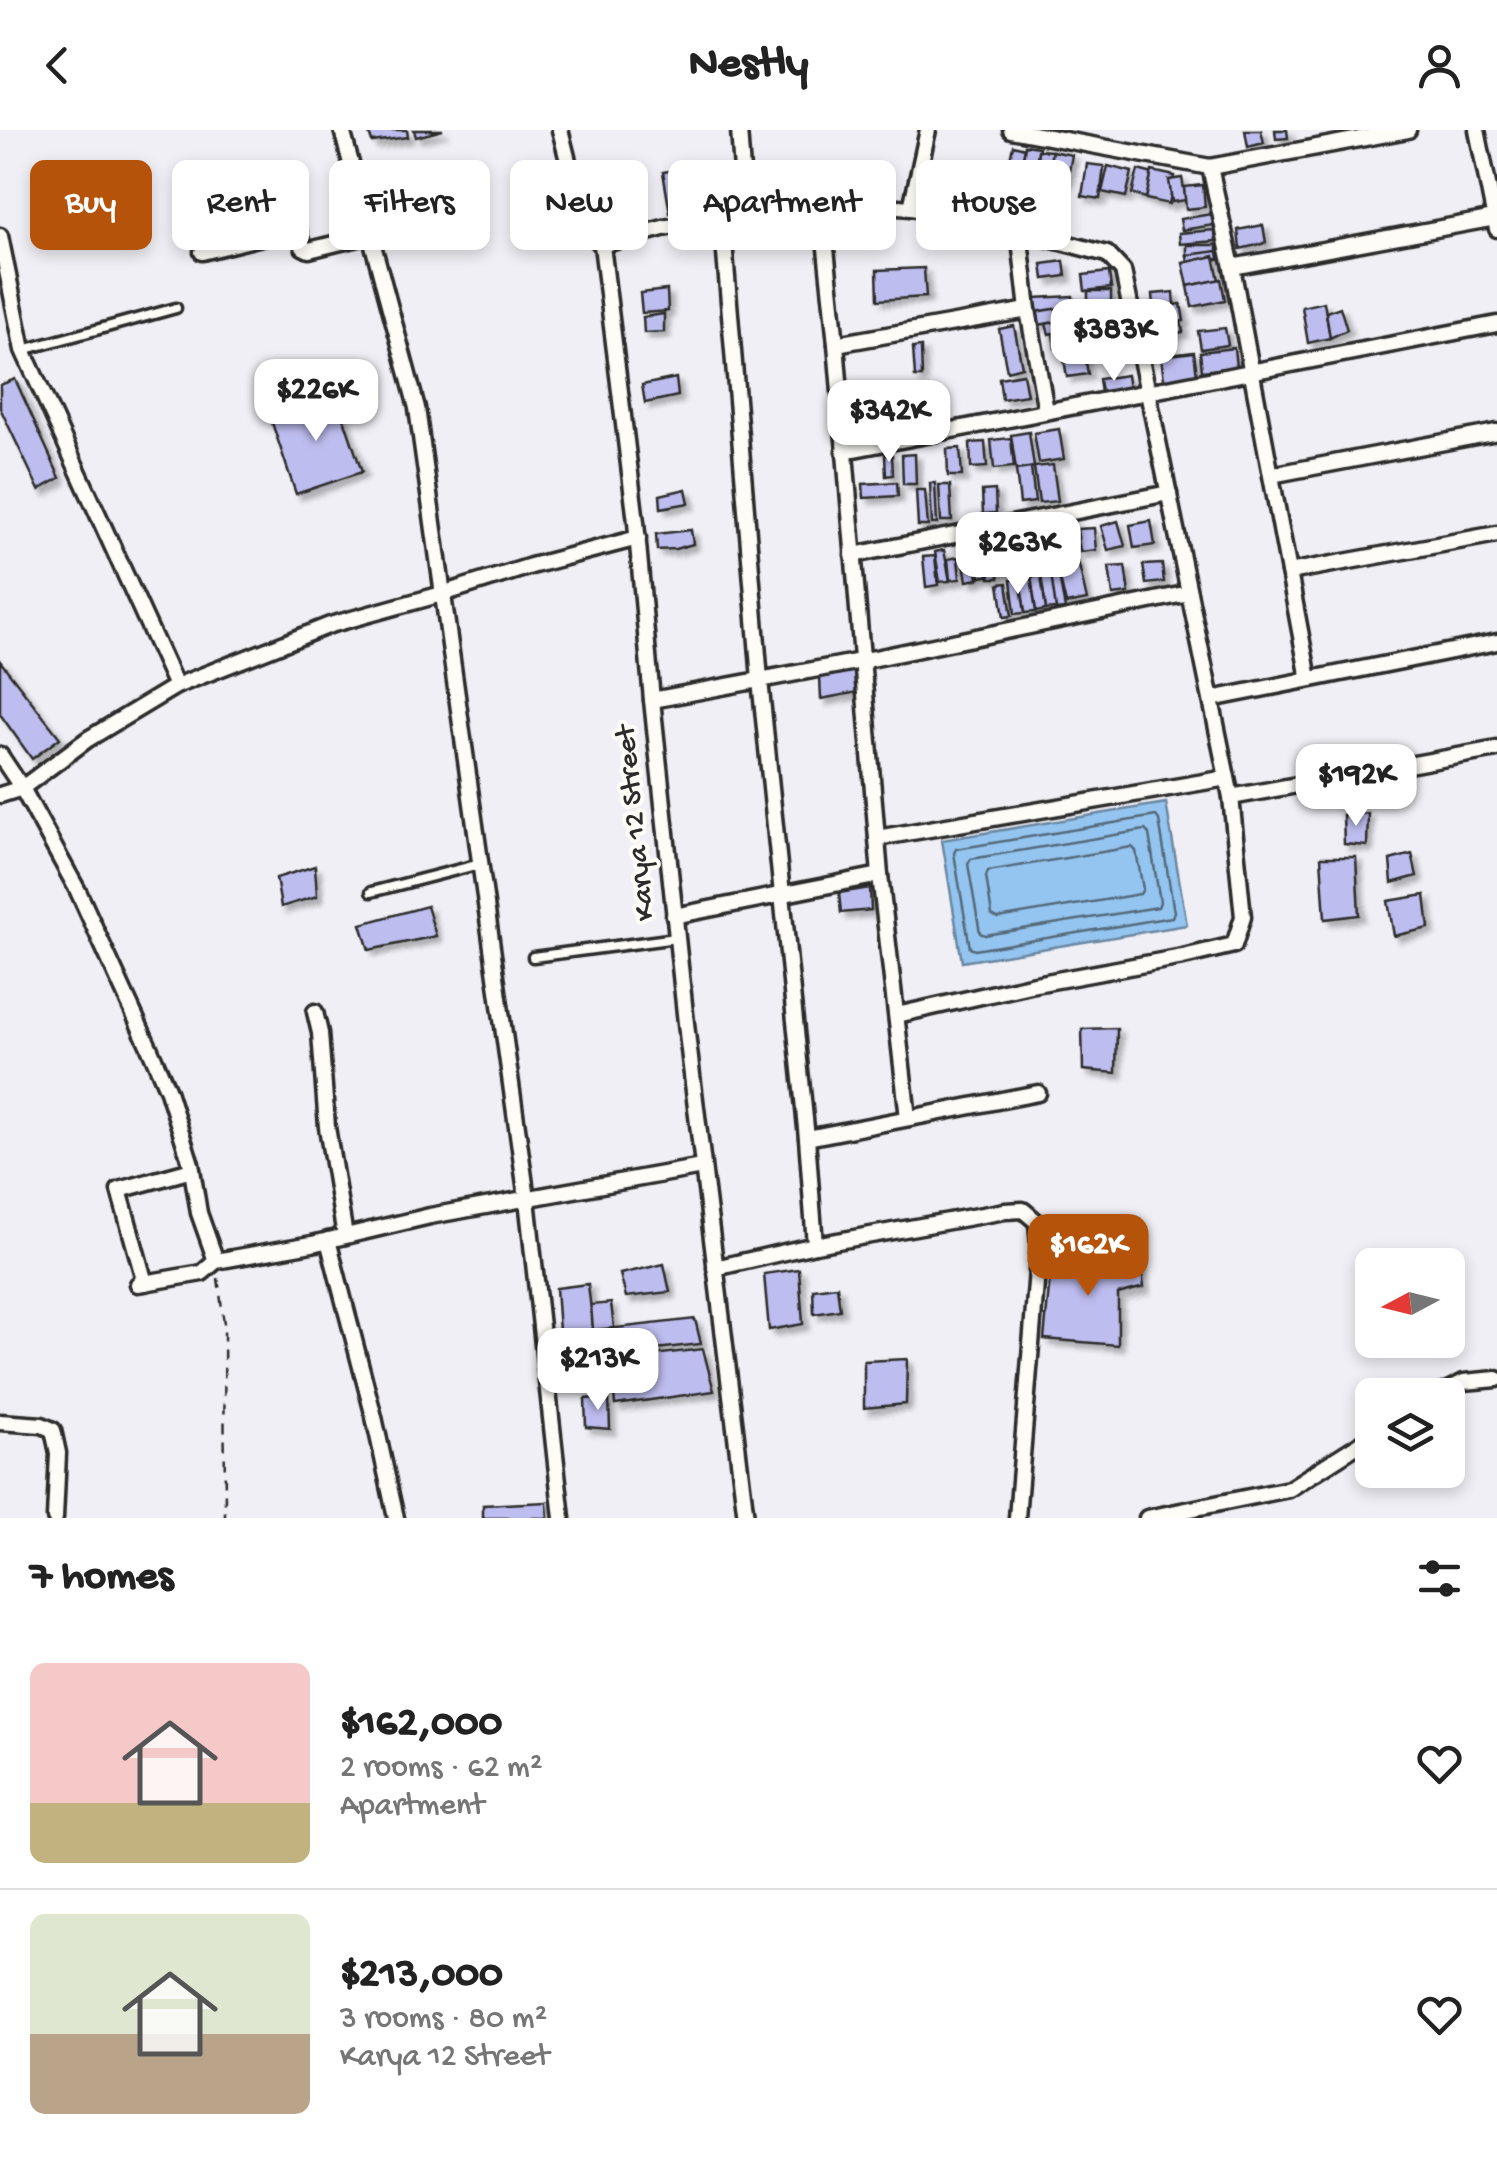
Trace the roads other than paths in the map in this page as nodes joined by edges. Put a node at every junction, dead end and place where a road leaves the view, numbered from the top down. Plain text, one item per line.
1 (342, 130) edge
2 (560, 130) edge
3 (739, 130) edge
4 (928, 130) edge
5 (1408, 130) edge
6 (1477, 130) edge
7 (1020, 131) edge
8 (350, 160) edge
9 (569, 160) edge
10 (741, 160) edge
11 (1210, 168) junction
12 (896, 207) edge
13 (911, 208) junction
14 (916, 209) edge
15 (1496, 223) edge
16 (0, 236) edge
17 (329, 245) edge
18 (1071, 245) edge
19 (374, 250) edge
20 (603, 250) edge
21 (725, 250) edge
22 (826, 250) edge
23 (1021, 250) edge
24 (202, 252) dead end
25 (1232, 267) junction
26 (176, 308) dead end
27 (1028, 310) junction
28 (1497, 324) edge
29 (836, 344) junction
30 (22, 350) junction
31 (1251, 371) junction
32 (1148, 391) junction
33 (1046, 411) junction
34 (1497, 432) edge
35 (844, 451) junction
36 (1271, 475) junction
37 (1169, 494) junction
38 (1497, 534) edge
39 (638, 538) junction
40 (853, 555) junction
41 (1289, 572) junction
42 (1189, 593) junction
43 (442, 594) junction
44 (1497, 642) edge
45 (862, 661) junction
46 (1309, 679) junction
47 (760, 680) junction
48 (176, 686) junction
49 (1210, 698) junction
50 (652, 700) junction
51 (1497, 749) edge
52 (0, 755) edge
53 (1227, 778) junction
54 (22, 788) junction
55 (0, 795) edge
56 (1231, 797) junction
57 (877, 838) junction
58 (480, 864) junction
59 (880, 875) junction
60 (370, 892) dead end
61 (783, 894) junction
62 (674, 916) junction
63 (676, 938) junction
64 (533, 957) dead end
65 (315, 1012) dead end
66 (897, 1015) junction
67 (1038, 1093) dead end
68 (908, 1118) junction
69 (807, 1138) junction
70 (702, 1167) junction
71 (192, 1170) junction
72 (528, 1198) junction
73 (345, 1236) junction
74 (328, 1240) junction
75 (815, 1245) junction
76 (216, 1261) junction
77 (715, 1268) junction
78 (1497, 1380) edge
79 (1465, 1382) edge
80 (0, 1422) edge
81 (1355, 1447) edge
82 (55, 1518) edge
83 (396, 1518) edge
84 (562, 1518) edge
85 (746, 1518) edge
86 (1016, 1518) edge
87 (1147, 1518) edge

1 - 8 street
2 - 9 street, Karya 12 Street
3 - 10 street
4 - 13 street
5 - 11 street
6 - 15 street
7 - 11 street
11 - 25 street
12 - 13 street
13 - 14 street
15 - 25 street
16 - 30 street
17 - 24 street
18 - 32 street
19 - 43 street
20 - 39 street, Karya 12 Street
21 - 47 street
22 - 29 street
23 - 27 street
25 - 31 street
26 - 30 lane
27 - 29 street
27 - 33 street
28 - 31 street
29 - 35 street
30 - 48 street
31 - 32 street
31 - 36 street
32 - 33 street
32 - 37 street
33 - 35 street
34 - 36 street
35 - 40 street
36 - 41 street
37 - 40 street
37 - 42 street
38 - 41 street
39 - 43 street
39 - 50 street, Karya 12 Street
40 - 45 street
41 - 46 street
42 - 45 street
42 - 49 street
43 - 48 street
43 - 58 street
44 - 46 street
45 - 47 street
45 - 57 street
46 - 49 street
47 - 50 street
47 - 61 street
48 - 54 street
49 - 53 street
50 - 62 street, Karya 12 Street
51 - 56 street
52 - 54 street
53 - 56 street
53 - 57 street
54 - 55 street
54 - 71 street
56 - 66 street
57 - 59 street
58 - 60 lane
58 - 72 street
59 - 61 street
59 - 66 street
61 - 62 street
61 - 69 street
62 - 63 street, Karya 12 Street
63 - 64 lane
63 - 70 street, Karya 12 Street
65 - 73 street
66 - 68 street
67 - 68 street
68 - 69 street
69 - 75 street
70 - 72 street
70 - 77 street, Karya 12 Street
71 - 76 street
71 - 76 street
72 - 73 street
72 - 84 street
73 - 74 street
74 - 76 street
74 - 83 street
75 - 77 street
75 - 86 street
77 - 85 street, Karya 12 Street
78 - 79 street
80 - 82 street
81 - 87 street

